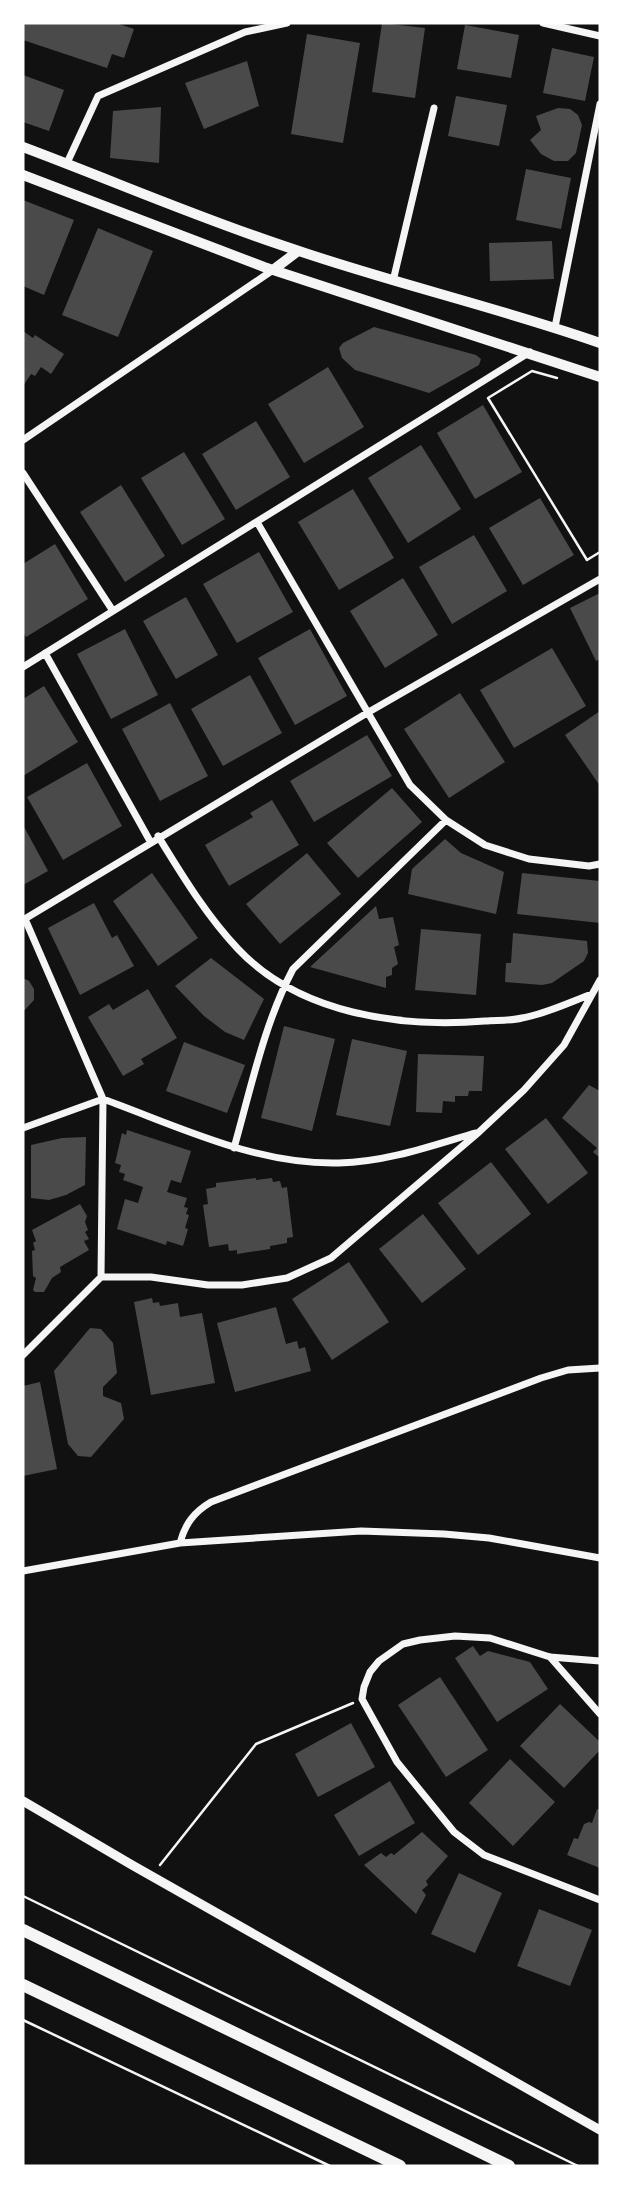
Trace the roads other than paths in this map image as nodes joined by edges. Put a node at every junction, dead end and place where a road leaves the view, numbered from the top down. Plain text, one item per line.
1 (287, 23) edge
2 (543, 23) edge
3 (600, 36) edge
4 (600, 104) edge
5 (434, 108) dead end
6 (23, 147) edge
7 (67, 163) junction
8 (23, 175) edge
9 (298, 251) junction
10 (273, 270) junction
11 (393, 281) junction
12 (555, 327) junction
13 (600, 343) edge
14 (530, 352) junction
15 (600, 377) edge
16 (23, 440) edge
17 (23, 473) edge
18 (257, 522) junction
19 (600, 579) edge
20 (113, 611) junction
21 (45, 653) junction
22 (23, 667) edge
23 (367, 713) junction
24 (446, 820) junction
25 (154, 839) junction
26 (600, 864) edge
27 (24, 919) edge
28 (600, 980) edge
29 (284, 986) junction
30 (592, 994) junction
31 (103, 1099) junction
32 (23, 1129) edge
33 (479, 1132) junction
34 (234, 1148) junction
35 (101, 1276) junction
36 (23, 1355) edge
37 (600, 1357) edge
38 (598, 1367) edge
39 (180, 1543) junction
40 (600, 1559) edge
41 (23, 1571) edge
42 (550, 1657) junction
43 (600, 1661) edge
44 (600, 1714) edge
45 (23, 1801) edge
46 (600, 1900) edge
47 (23, 1930) edge
48 (23, 1984) edge
49 (600, 2130) edge
50 (400, 2166) edge
51 (509, 2166) edge

1 - 7 street
2 - 3 street
4 - 12 street
5 - 11 street
6 - 7 main road
7 - 9 main road
8 - 10 main road
9 - 10 main road
9 - 11 main road
10 - 14 main road
10 - 16 street
11 - 12 main road
12 - 13 main road
14 - 15 main road
14 - 18 street
17 - 20 street
18 - 20 street
18 - 23 street
19 - 23 street
20 - 21 street
21 - 22 street
21 - 25 street
23 - 24 street
23 - 25 street
24 - 26 street
24 - 29 street
25 - 27 street
25 - 29 street
27 - 31 street
28 - 30 street
29 - 30 street
29 - 34 street
30 - 33 street
31 - 32 street
31 - 34 street
31 - 35 street
33 - 34 street
33 - 35 street
35 - 36 street
37 - 38 street
38 - 39 street
39 - 40 street
39 - 41 street
42 - 43 street
42 - 44 street
42 - 46 street
45 - 49 street
47 - 51 highway
48 - 50 highway

